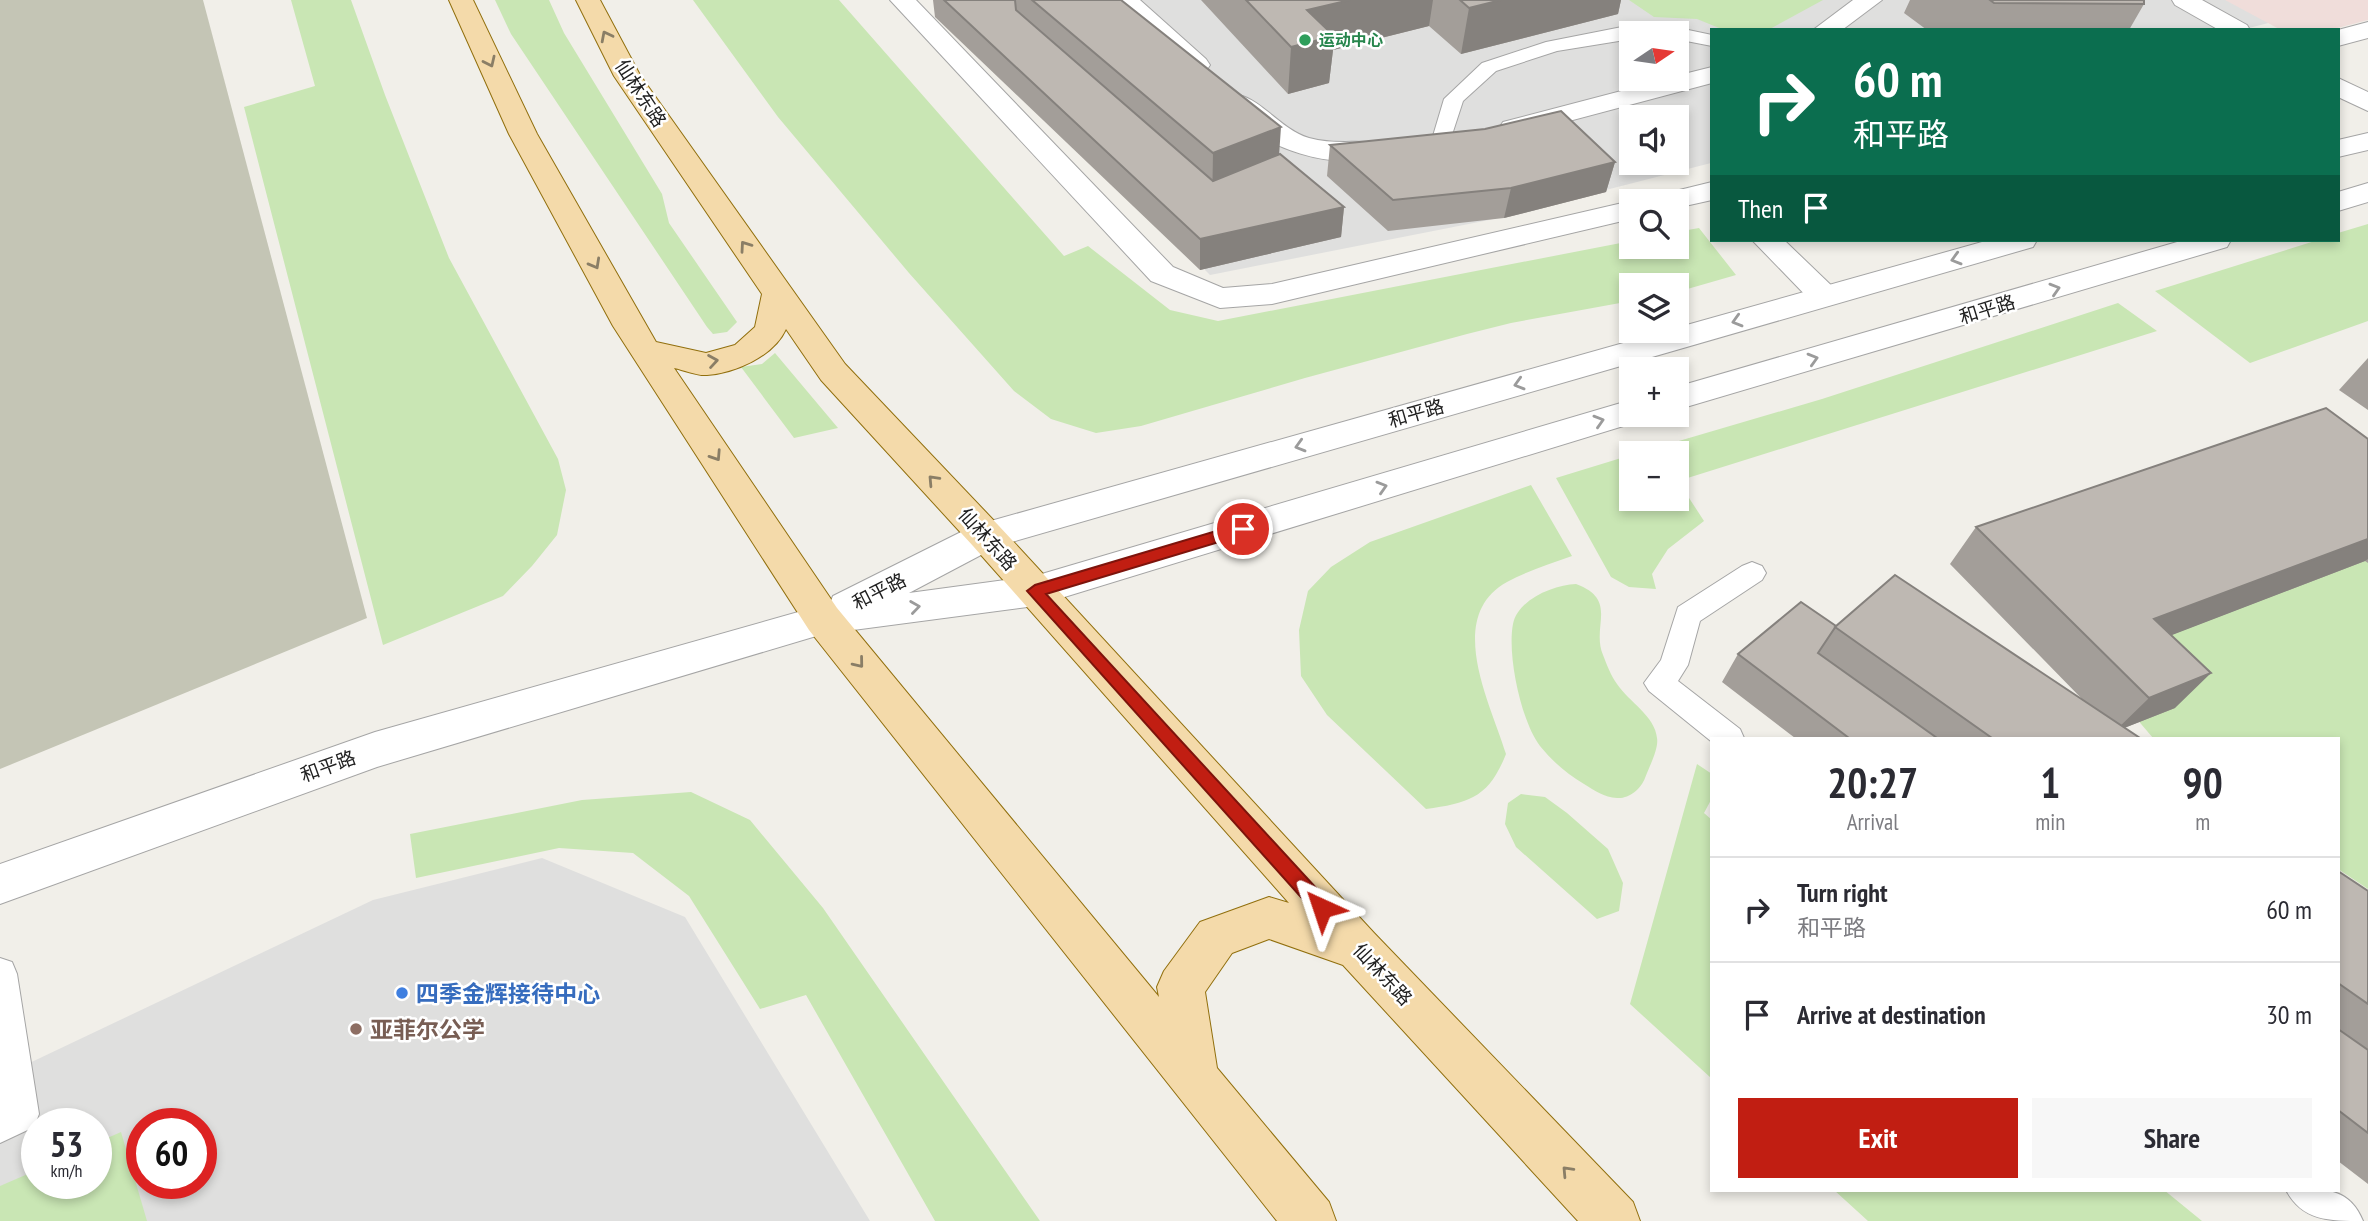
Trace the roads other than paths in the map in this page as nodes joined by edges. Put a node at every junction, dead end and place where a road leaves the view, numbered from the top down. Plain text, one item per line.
1 (461, 0) edge
2 (588, 0) edge
3 (902, 0) edge
4 (1126, 0) edge
5 (1870, 0) edge
6 (2184, 0) edge
7 (1828, 28) edge
8 (2234, 28) edge
9 (2368, 30) edge
10 (2340, 37) edge
11 (1710, 41) edge
12 (1710, 76) edge
13 (2340, 87) edge
14 (2368, 103) edge
15 (2368, 141) edge
16 (1443, 143) junction
17 (2340, 148) edge
18 (1710, 191) edge
19 (2368, 192) edge
20 (1689, 196) edge
21 (2340, 201) edge
22 (1619, 213) edge
23 (1769, 242) edge
24 (2015, 242) edge
25 (2209, 242) edge
26 (778, 294) junction
27 (1824, 296) junction
28 (646, 351) junction
29 (1689, 395) edge
30 (1619, 416) edge
31 (986, 536) junction
32 (1752, 573) dead end
33 (1035, 591) junction
34 (823, 619) junction
35 (1728, 737) edge
36 (0, 884) edge
37 (1359, 948) junction
38 (0, 974) edge
39 (1194, 1076) junction
40 (10, 1119) edge
41 (2308, 1192) edge
42 (1310, 1221) edge
43 (1614, 1221) edge
44 (2344, 1221) edge

1 -> 28 main road
26 -> 2 main road, 仙林东路
3 - 22 street
4 - 16 street
5 - 7 street
6 - 8 street
9 - 10 street
11 - 16 lane
12 - 16 street
13 - 14 street
15 - 17 street
18 - 20 street
19 - 21 street
23 - 27 street
24 -> 27 street, 和平路
29 -> 25 street, 和平路
28 -> 26 main road
31 -> 26 main road, 仙林东路
27 -> 31 street, 和平路
28 -> 34 main road
33 -> 30 street, 和平路
31 - 33 main road, 仙林东路
31 - 34 street, 和平路
32 - 35 lane
34 -> 33 street, 和平路
33 - 37 main road, 仙林东路
34 - 36 street, 和平路
34 -> 39 main road
37 - 39 main road
43 -> 37 main road, 仙林东路
38 - 40 lane
39 - 42 main road
41 - 44 lane

